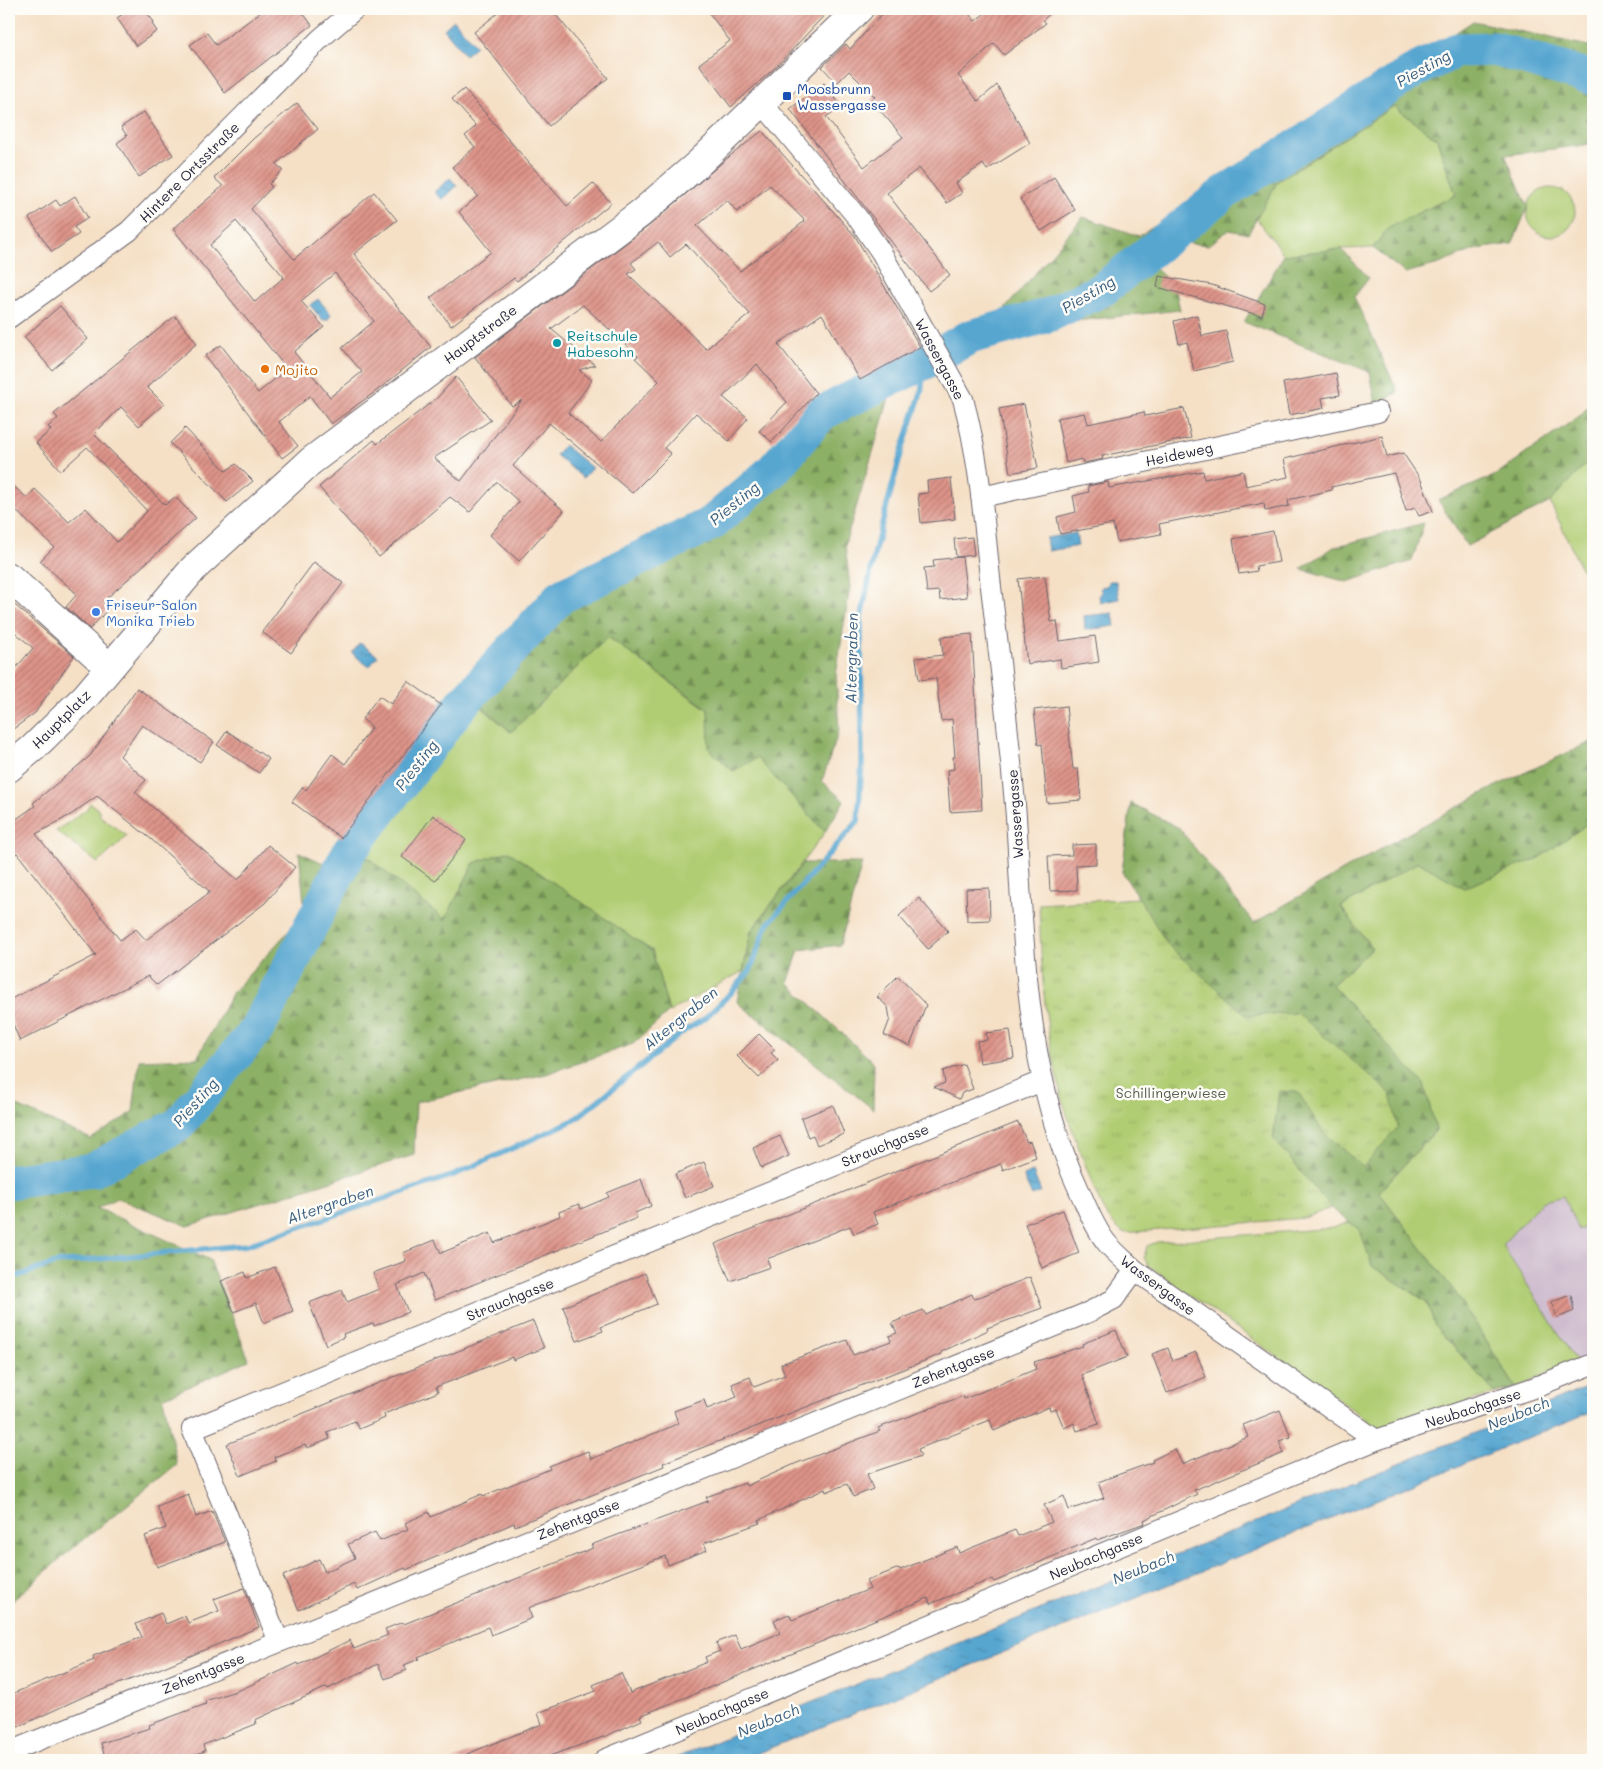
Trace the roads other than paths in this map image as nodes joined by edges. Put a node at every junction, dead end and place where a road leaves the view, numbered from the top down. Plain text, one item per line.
1 (355, 9) edge
2 (859, 9) edge
3 (762, 103) junction
4 (9, 318) edge
5 (1378, 412) dead end
6 (981, 497) junction
7 (9, 577) edge
8 (109, 667) junction
9 (9, 768) edge
10 (1042, 1081) junction
11 (1135, 1270) junction
12 (1593, 1364) edge
13 (1376, 1440) junction
14 (279, 1642) junction
15 (9, 1752) edge
16 (604, 1760) edge

1 - 4 street, Hintere Ortsstraße
2 - 3 main road, Hauptstraße
3 - 6 street, Wassergasse
3 - 8 main road, Hauptstraße
5 - 6 street, Heideweg
6 - 10 street, Wassergasse
7 - 8 main road
8 - 9 main road, Hauptplatz
10 - 11 street, Wassergasse
10 - 14 street, Strauchgasse
11 - 13 street, Wassergasse
11 - 14 street, Zehentgasse
12 - 13 street, Neubachgasse
13 - 16 street, Neubachgasse
14 - 15 street, Zehentgasse

